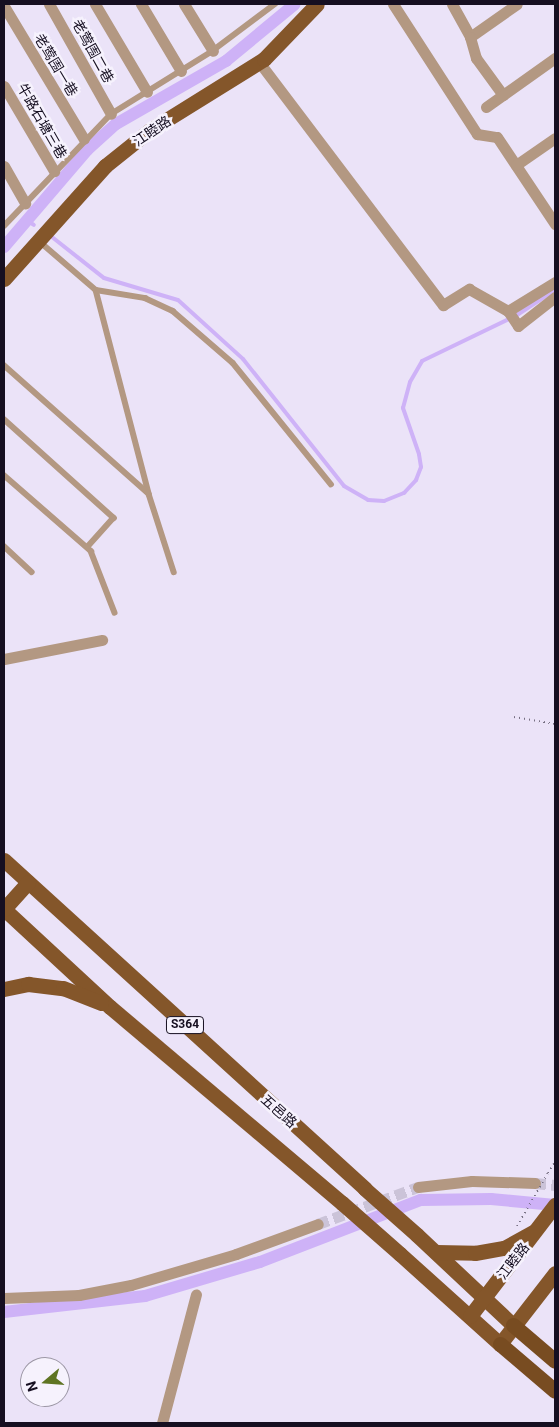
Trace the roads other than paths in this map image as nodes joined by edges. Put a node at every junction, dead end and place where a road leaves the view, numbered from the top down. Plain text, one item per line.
1 (49, 4) edge
2 (95, 4) edge
3 (141, 4) edge
4 (184, 4) edge
5 (275, 4) edge
6 (318, 4) edge
7 (393, 4) edge
8 (452, 4) edge
9 (516, 4) edge
10 (4, 6) edge
11 (470, 37) junction
12 (213, 51) junction
13 (555, 58) edge
14 (259, 62) junction
15 (181, 71) junction
16 (4, 86) edge
17 (147, 92) junction
18 (503, 94) junction
19 (486, 107) dead end
20 (111, 114) junction
21 (555, 138) edge
22 (84, 139) junction
23 (516, 165) junction
24 (4, 166) edge
25 (54, 172) junction
26 (25, 203) junction
27 (555, 224) edge
28 (4, 226) edge
29 (37, 239) junction
30 (4, 279) edge
31 (555, 282) edge
32 (96, 290) junction
33 (555, 297) edge
34 (508, 311) junction
35 (4, 365) edge
36 (4, 419) edge
37 (4, 475) edge
38 (331, 484) dead end
39 (149, 494) junction
40 (4, 546) edge
41 (88, 548) junction
42 (32, 572) dead end
43 (174, 572) dead end
44 (116, 613) dead end
45 (102, 640) dead end
46 (4, 659) edge
47 (4, 860) edge
48 (28, 882) junction
49 (4, 909) edge
50 (4, 989) edge
51 (110, 1007) junction
52 (536, 1183) tunnel mouth
53 (418, 1187) tunnel mouth
54 (555, 1205) edge
55 (318, 1224) tunnel mouth
56 (538, 1229) junction
57 (436, 1252) junction
58 (555, 1273) edge
59 (196, 1294) dead end
60 (4, 1298) edge
61 (485, 1298) junction
62 (470, 1316) junction
63 (513, 1325) junction
64 (500, 1344) junction
65 (555, 1361) edge
66 (555, 1391) edge
67 (162, 1423) edge

1 - 20 street, 老莺围二巷
2 - 17 street
3 - 15 street
4 - 12 street
5 - 12 lane
6 - 14 main road, 江睦路
7 - 23 street
8 - 11 street
9 - 11 street
10 - 22 street, 老莺围一巷
11 - 18 street
12 - 15 lane
13 - 18 street
14 - 29 main road, 江睦路
14 - 34 street
15 - 17 lane
16 - 25 street, 牛路石塘三巷
17 - 20 lane
18 - 19 street
20 - 22 lane
21 - 23 street
22 - 25 lane
23 - 27 street
24 - 26 street
25 - 26 lane
26 - 28 lane
29 - 30 main road, 江睦路
29 - 32 lane
31 - 34 street
32 - 38 lane
32 - 39 lane
33 - 34 street
35 - 39 lane
36 - 41 lane
37 - 41 lane
39 - 43 lane
40 - 42 lane
41 - 44 lane
45 - 46 street
47 - 48 main road, 五邑路 / S364
48 - 49 main road
48 - 57 main road, 五邑路 / S364, bridge
49 - 51 main road, 五邑路 / S364
50 - 51 main road
51 - 62 main road, 五邑路 / S364, bridge
52 - 53 street
54 - 56 main road, 江睦路
55 - 60 street
56 - 57 main road
56 - 61 main road, 江睦路
57 - 61 main road, 五邑路 / S364
58 - 63 main road
59 - 67 street
61 - 62 main road, 江睦路
61 - 63 main road, 五邑路 / S364
62 - 64 main road, 五邑路 / S364
63 - 64 main road
63 - 65 highway, 五邑路 / S364
64 - 66 highway, 五邑路 / S364

